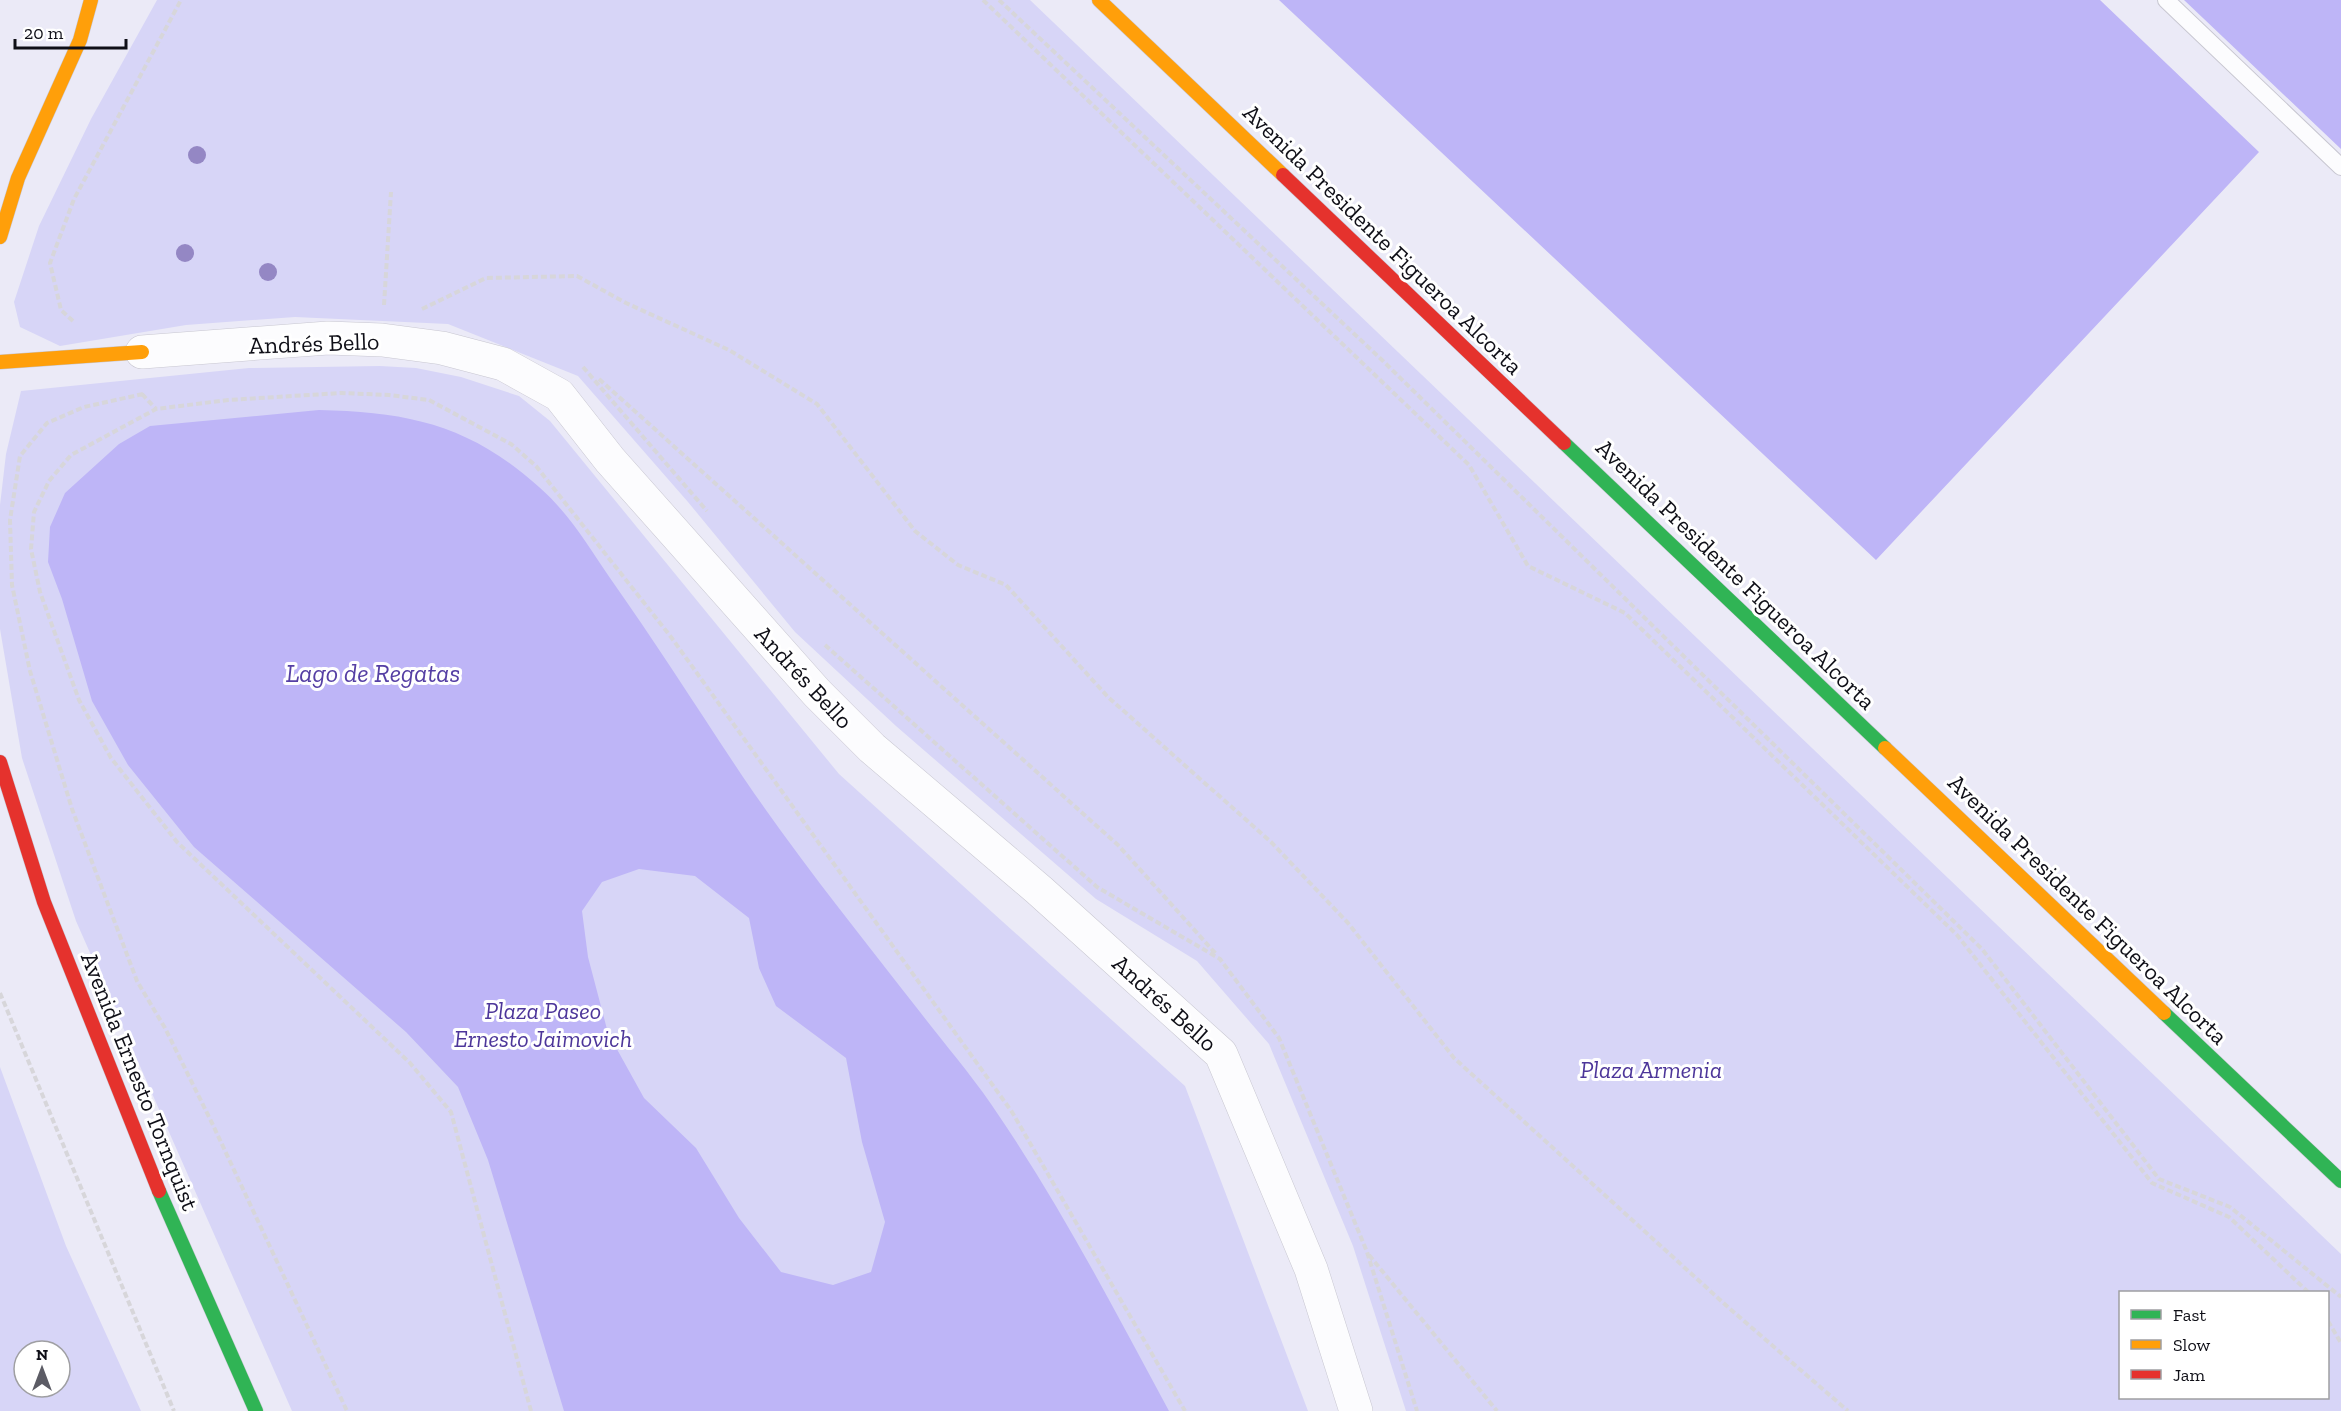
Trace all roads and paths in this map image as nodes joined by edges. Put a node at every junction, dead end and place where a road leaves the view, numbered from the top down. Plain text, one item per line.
1 (91, 0) edge
2 (181, 0) edge
3 (983, 0) edge
4 (999, 0) edge
5 (1099, 0) edge
6 (2166, 0) edge
7 (2341, 167) edge
8 (391, 192) dead end
9 (0, 237) edge
10 (416, 312) dead end
11 (382, 340) junction
12 (142, 352) joint
13 (106, 356) junction
14 (0, 362) edge
15 (587, 368) dead end
16 (143, 394) dead end
17 (0, 762) edge
18 (1220, 959) dead end
19 (0, 993) edge
20 (2341, 1181) edge
21 (1367, 1252) dead end
22 (2306, 1291) edge
23 (2341, 1297) edge
24 (2329, 1323) edge
25 (2341, 1342) edge
26 (174, 1411) edge
27 (256, 1411) edge
28 (347, 1411) edge
29 (531, 1411) edge
30 (1185, 1411) edge
31 (1356, 1411) edge
32 (1497, 1411) edge
33 (1848, 1411) edge

1 - 9 main road
2 - 13 path
3 - 22 path
4 - 23 path
5 - 20 main road, Avenida Presidente Figueroa Alcorta
6 - 7 lane
8 - 11 path
10 - 33 path
11 - 12 street, Andrés Bello
11 - 31 street, Andrés Bello
12 - 13 main road, Andrés Bello
13 - 14 main road, Andrés Bello
15 - 18 path
16 - 28 path
17 - 27 main road, Avenida Ernesto Tornquist
19 - 26 path
21 - 32 path
24 - 25 path
29 - 30 path

